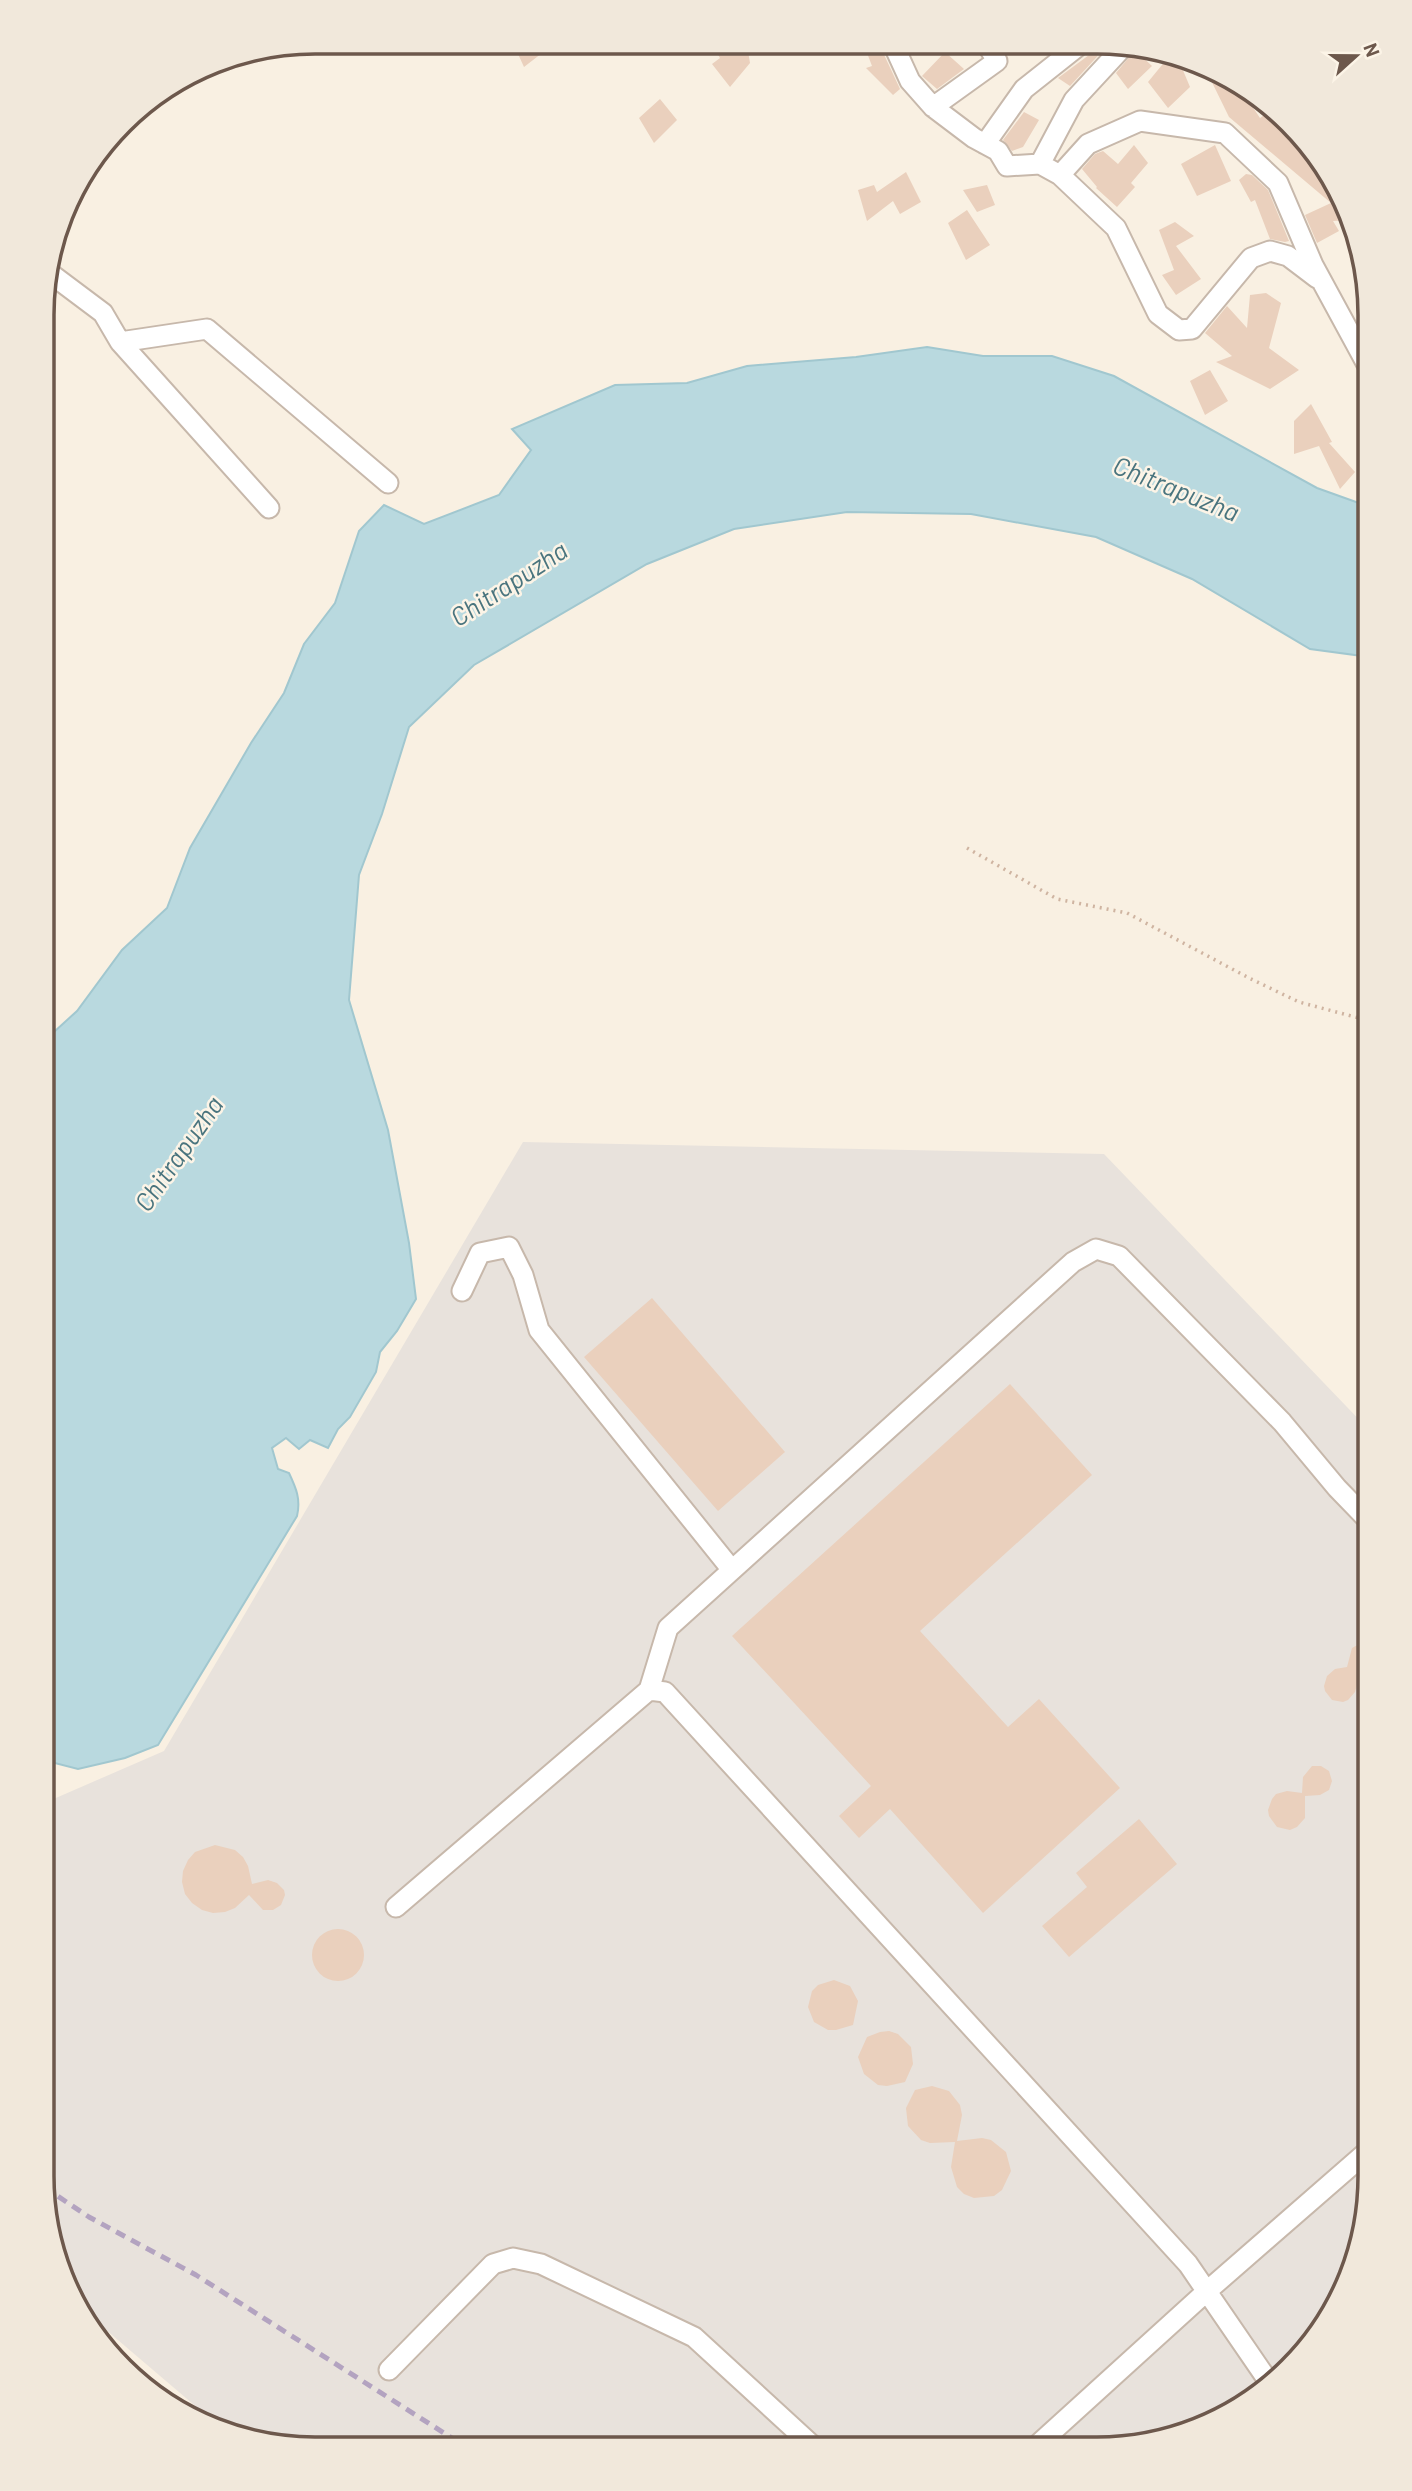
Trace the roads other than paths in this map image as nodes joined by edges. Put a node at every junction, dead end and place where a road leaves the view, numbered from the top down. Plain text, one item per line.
1 (898, 54) edge
2 (993, 54) edge
3 (1068, 54) edge
4 (1115, 55) edge
5 (933, 107) junction
6 (985, 144) junction
7 (1040, 164) junction
8 (1060, 175) junction
9 (57, 278) edge
10 (1323, 283) junction
11 (120, 342) junction
12 (1358, 348) edge
13 (388, 483) dead end
14 (270, 508) dead end
15 (461, 1291) dead end
16 (1358, 1510) edge
17 (732, 1570) junction
18 (649, 1690) junction
19 (396, 1907) dead end
20 (1358, 2160) edge
21 (1206, 2292) junction
22 (389, 2371) dead end
23 (1264, 2376) edge
24 (803, 2437) edge
25 (1046, 2437) edge

1 - 5 street
2 - 5 street
3 - 6 street
4 - 7 street
5 - 6 street
6 - 7 street
7 - 8 street
8 - 10 street
8 - 10 street
9 - 11 street
10 - 12 street
11 - 13 street
11 - 14 street
15 - 17 street
16 - 17 street
17 - 18 street
18 - 19 street
18 - 21 street
20 - 21 street
21 - 23 street
21 - 25 street
22 - 24 street

